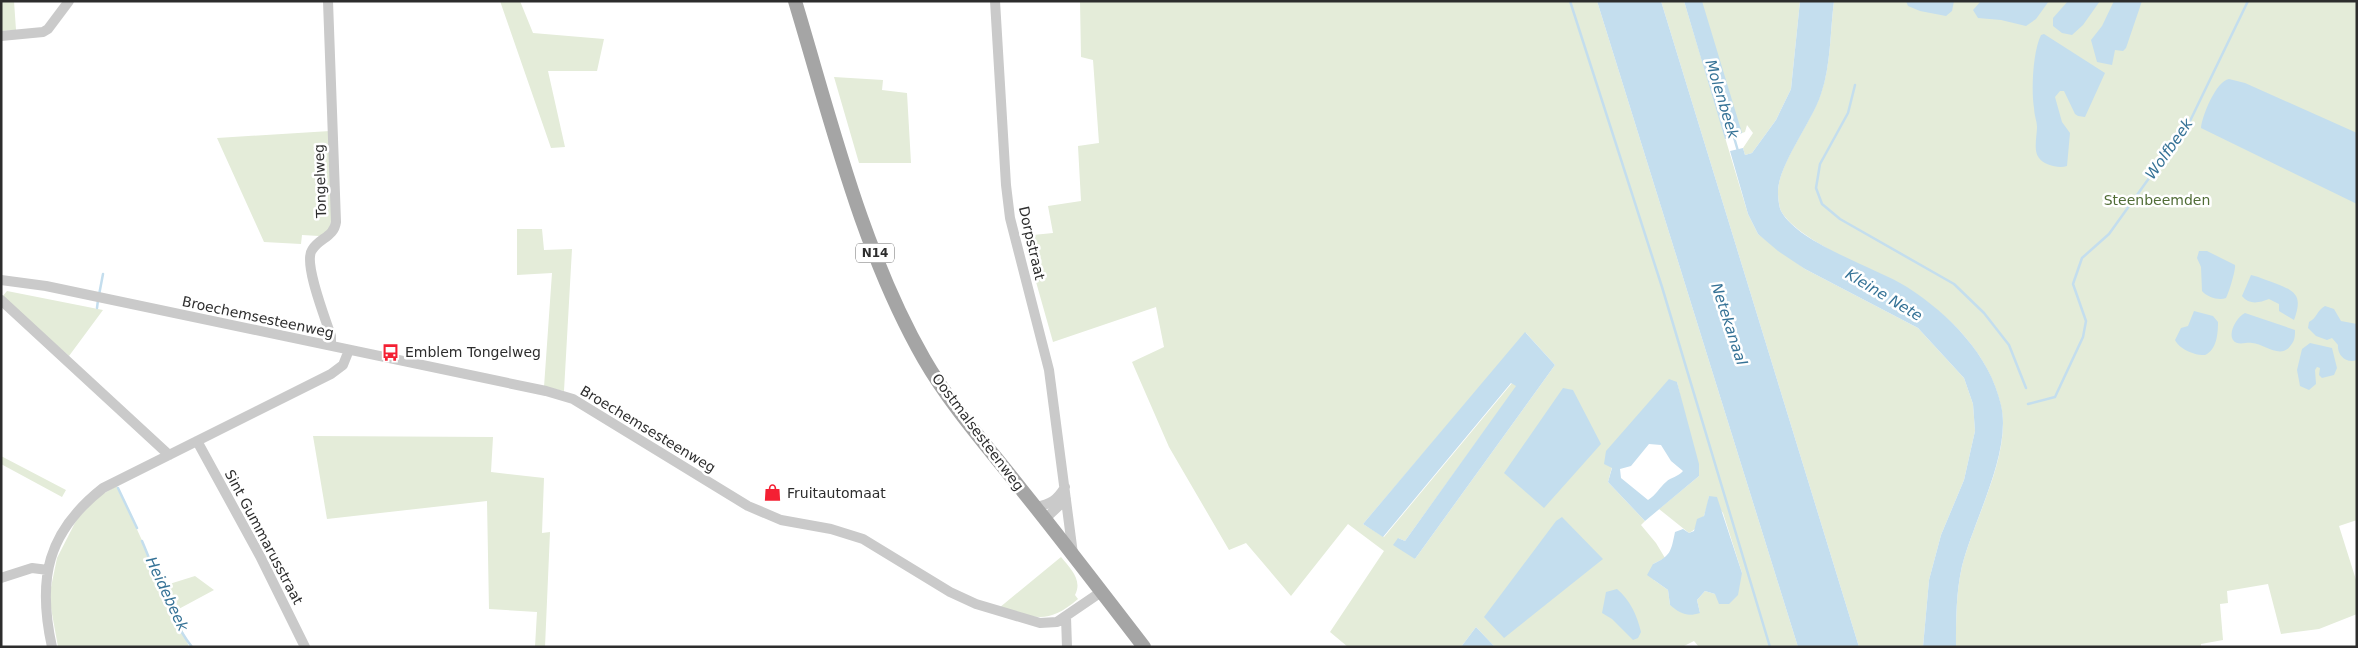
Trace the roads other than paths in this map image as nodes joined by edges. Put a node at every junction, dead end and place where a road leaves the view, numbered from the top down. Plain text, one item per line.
1 (70, 1) edge
2 (328, 1) edge
3 (795, 1) edge
4 (995, 1) edge
5 (1, 36) edge
6 (1, 280) edge
7 (1, 300) edge
8 (331, 345) junction
9 (349, 350) junction
10 (197, 441) junction
11 (169, 455) junction
12 (1065, 487) junction
13 (1066, 500) junction
14 (1036, 508) junction
15 (1045, 519) junction
16 (1074, 554) junction
17 (48, 570) junction
18 (1, 578) edge
19 (1101, 592) junction
20 (1066, 617) junction
21 (52, 647) edge
22 (305, 647) edge
23 (1067, 647) edge
24 (1144, 647) edge

1 - 5 street
2 - 8 street, Tongelweg
3 - 14 main road, Oostmalsesteenweg / N14
4 - 12 street, Dorpstraat
6 - 8 street, Broechemsesteenweg
7 - 11 street
8 - 9 street, Broechemsesteenweg
9 - 10 street
9 - 20 street, Broechemsesteenweg
10 - 11 street
10 - 22 street, Sint Gummarusstraat
11 - 17 street
12 - 13 street, Dorpstraat
12 - 14 street
13 - 15 street
13 - 16 street, Dorpstraat
14 - 15 main road, Oostmalsesteenweg / N14
15 - 16 main road, Oostmalsesteenweg / N14
16 - 19 main road, Oostmalsesteenweg / N14
17 - 18 street
17 - 21 street
19 - 20 street, Broechemsesteenweg
19 - 24 main road, N14
20 - 23 street

